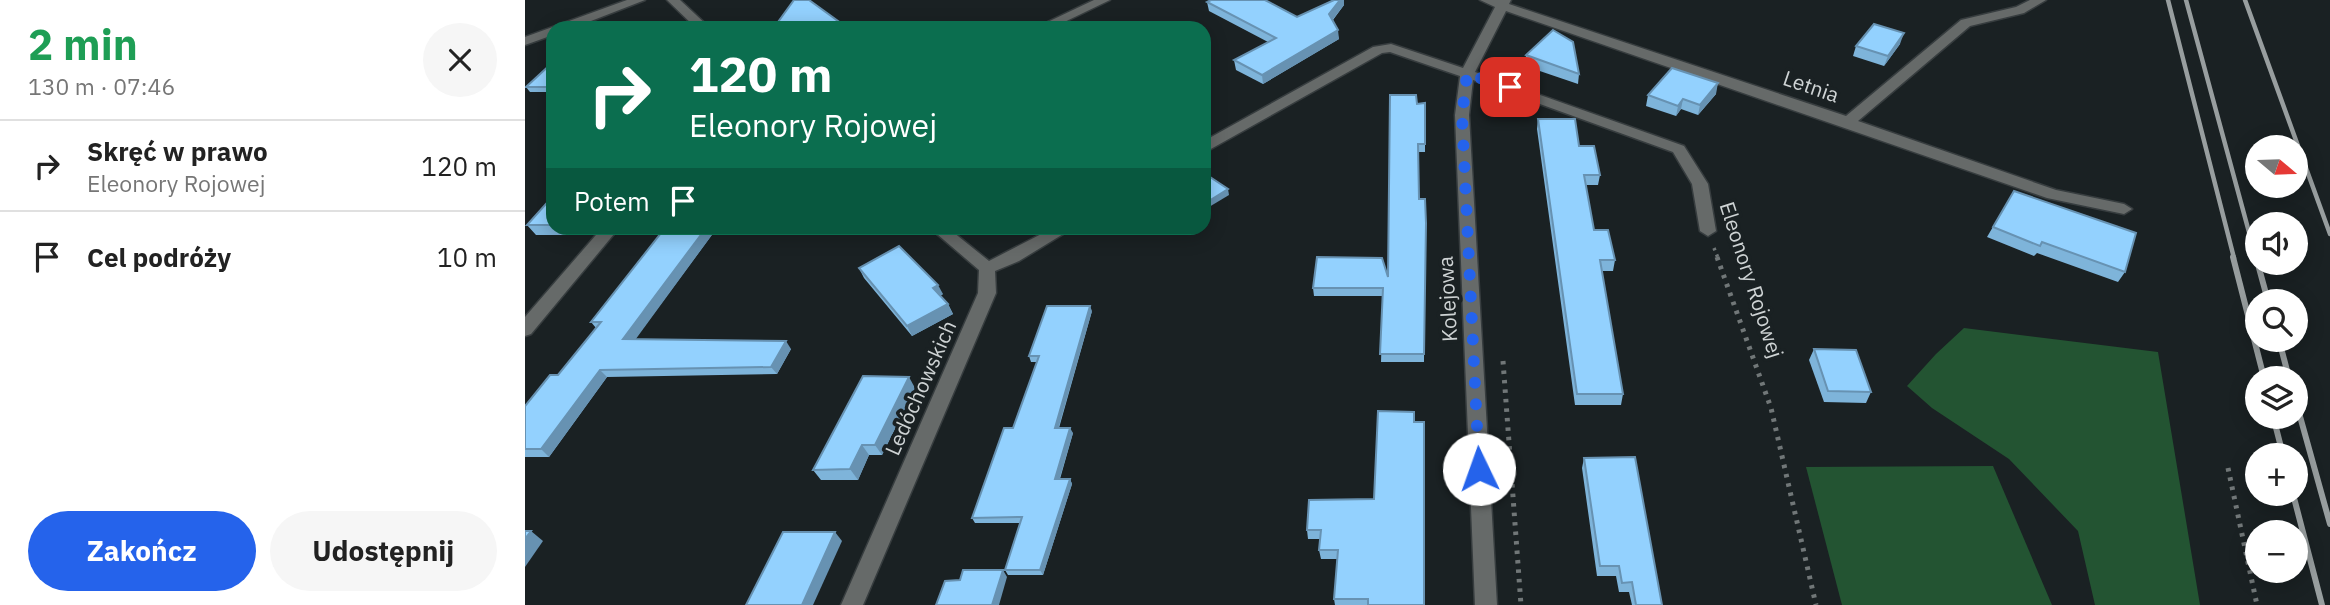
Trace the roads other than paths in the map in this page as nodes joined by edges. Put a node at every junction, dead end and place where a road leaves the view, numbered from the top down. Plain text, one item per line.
1 (639, 0) edge
2 (673, 0) edge
3 (1104, 0) edge
4 (2040, 0) edge
5 (1498, 2) edge
6 (580, 21) edge
7 (696, 21) edge
8 (1057, 21) edge
9 (546, 34) edge
10 (525, 41) edge
11 (1467, 74) junction
12 (1848, 122) junction
13 (1211, 143) edge
14 (2124, 209) dead end
15 (1708, 231) road end
16 (605, 235) edge
17 (947, 235) edge
18 (1052, 235) edge
19 (987, 268) junction
20 (525, 329) edge
21 (852, 605) edge
22 (1486, 605) edge

1 - 6 street
2 - 7 street
3 - 8 street
4 - 12 street
5 - 11 street, Kolejowa
5 - 12 street, Letnia
9 - 10 street
11 - 13 street
11 - 15 street, Eleonory Rojowej
11 - 22 street, Kolejowa
12 - 14 street, Letnia
16 - 20 street
17 - 19 street
18 - 19 street
19 - 21 street, Ledóchowskich

